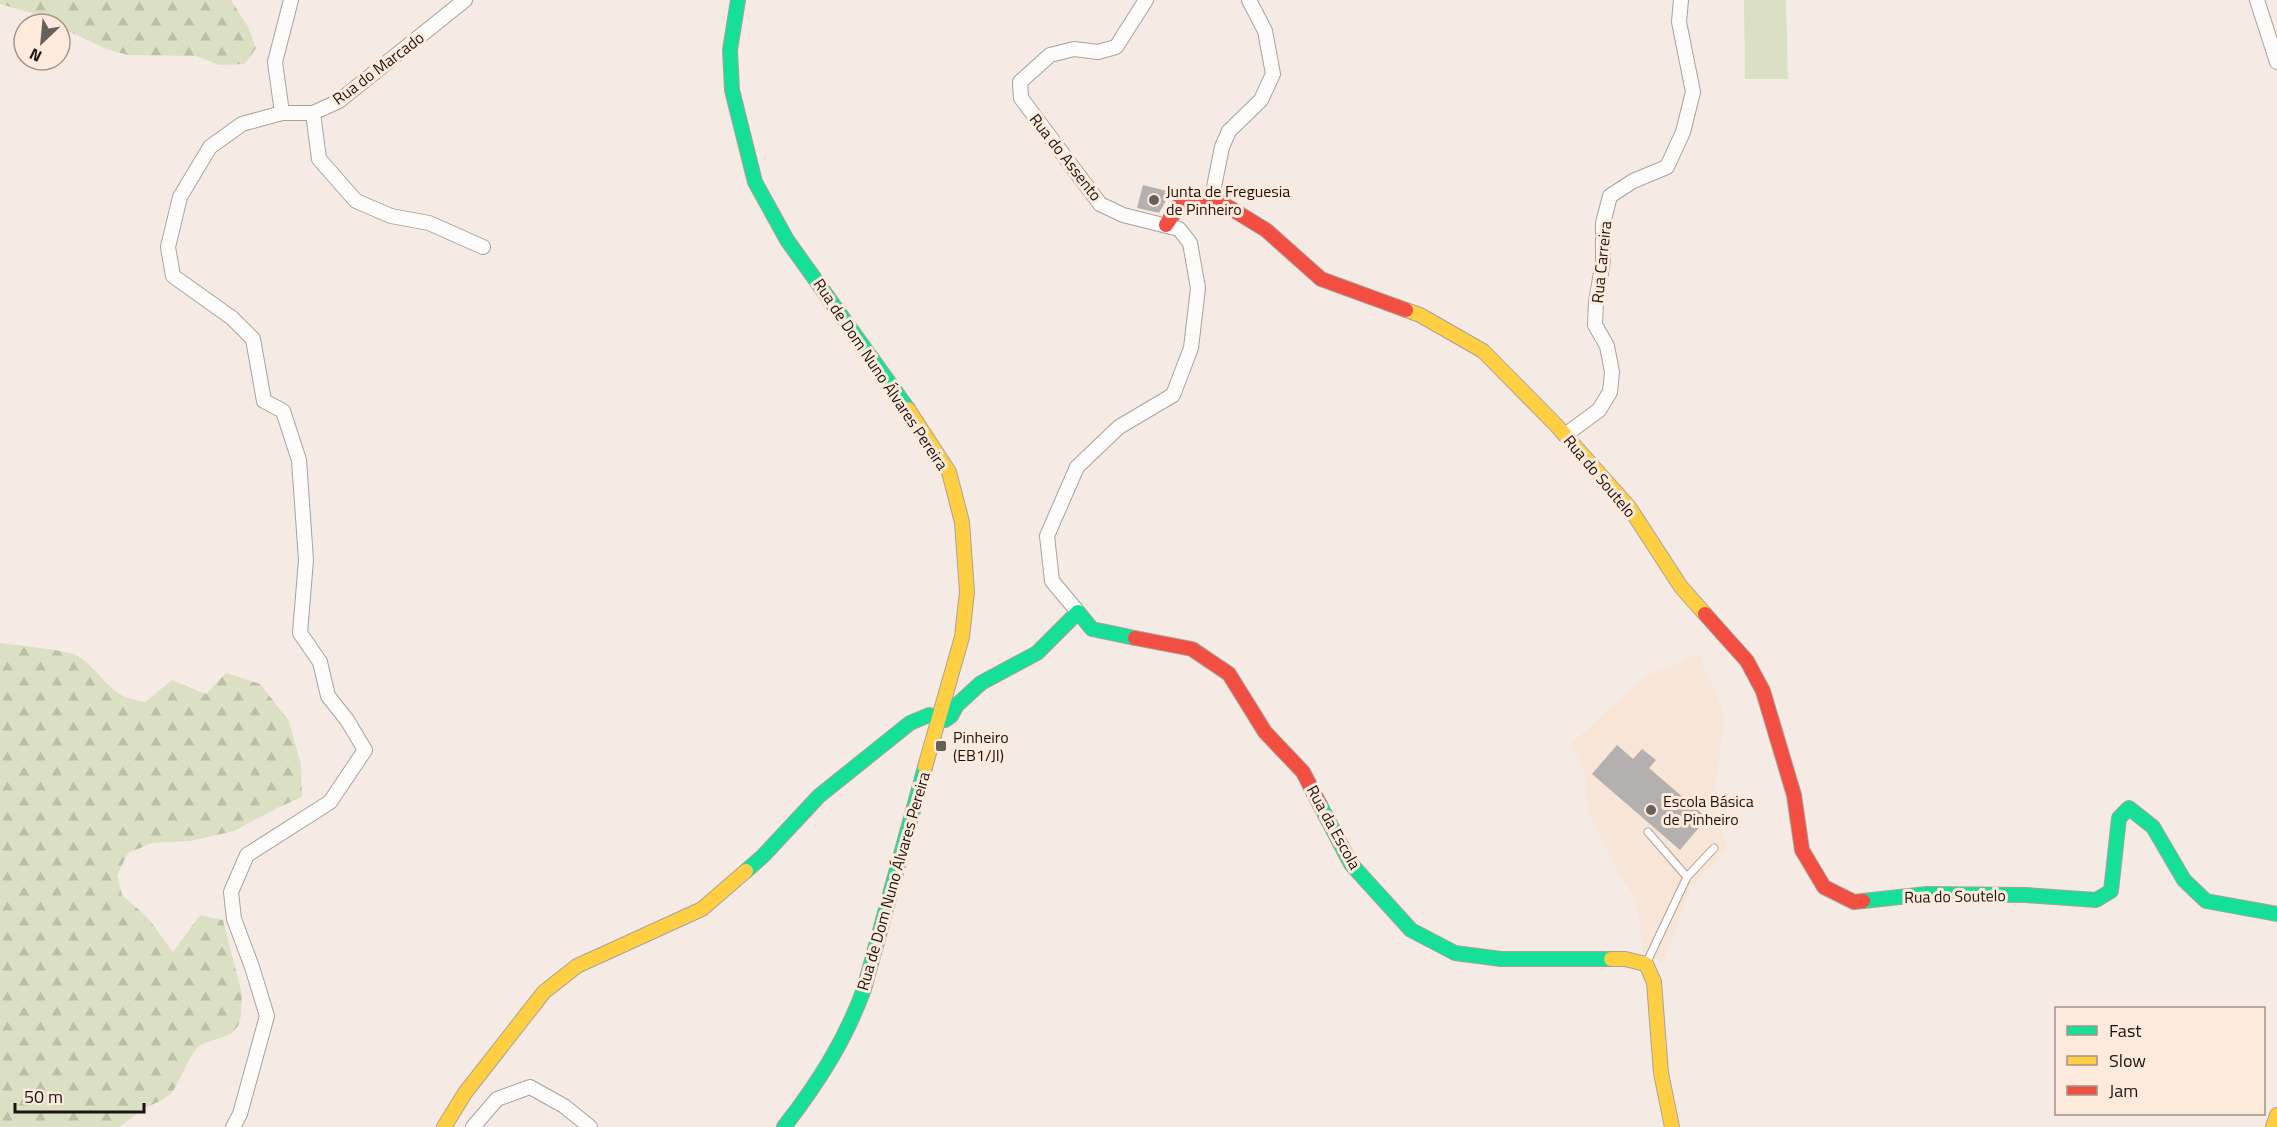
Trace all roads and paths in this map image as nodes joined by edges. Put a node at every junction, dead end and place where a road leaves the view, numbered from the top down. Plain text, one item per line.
1 (291, 0) edge
2 (465, 0) edge
3 (738, 0) edge
4 (1146, 0) edge
5 (1249, 0) edge
6 (1671, 0) edge
7 (1681, 0) edge
8 (2257, 0) edge
9 (1678, 22) junction
10 (2277, 62) edge
11 (282, 113) junction
12 (313, 113) junction
13 (1212, 197) junction
14 (1166, 225) junction
15 (483, 247) dead end
16 (1565, 435) junction
17 (1078, 612) junction
18 (937, 719) junction
19 (1648, 832) dead end
20 (1714, 848) dead end
21 (1687, 877) junction
22 (2277, 914) edge
23 (1646, 964) junction
24 (2277, 1115) edge
25 (233, 1127) edge
26 (444, 1127) edge
27 (473, 1127) edge
28 (590, 1127) edge
29 (784, 1127) edge
30 (1672, 1127) edge
31 (2273, 1127) edge

1 - 11 street
2 - 12 street, Rua do Marcado
3 - 18 street, Rua de Dom Nuno Álvares Pereira
4 - 14 street, Rua do Assento
5 - 13 street
6 - 9 street
7 - 9 street, Rua Carreira
8 - 10 street
9 - 16 street, Rua Carreira
11 - 12 street, Rua do Marcado
11 - 25 street, Rua do Marcado
12 - 15 street
13 - 14 street
13 - 16 street, Rua do Soutelo
14 - 17 street
16 - 22 street, Rua do Soutelo
17 - 18 street
17 - 23 street, Rua da Escola
18 - 26 street
18 - 29 street, Rua de Dom Nuno Álvares Pereira
19 - 21 lane
20 - 21 lane
21 - 23 lane
23 - 30 street
24 - 31 street
27 - 28 street

